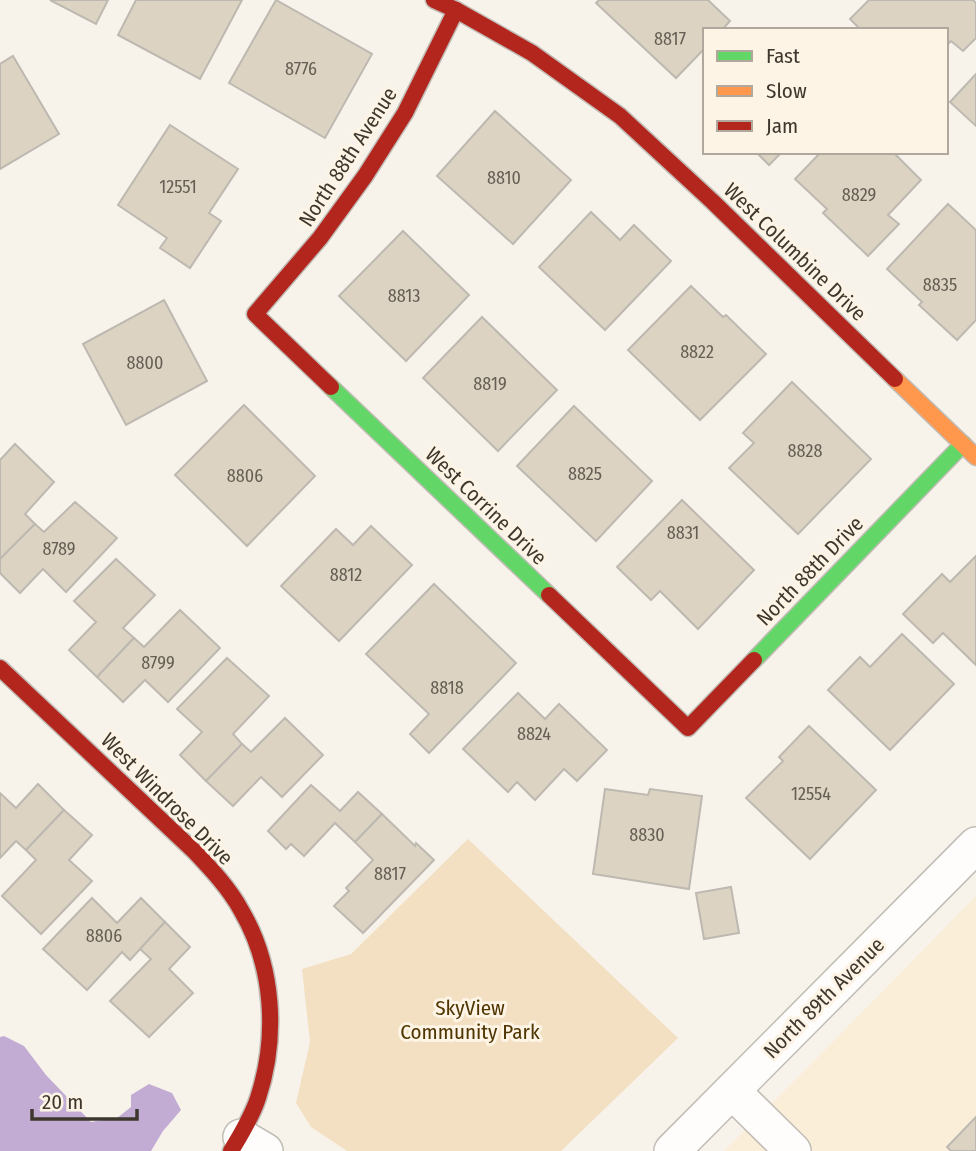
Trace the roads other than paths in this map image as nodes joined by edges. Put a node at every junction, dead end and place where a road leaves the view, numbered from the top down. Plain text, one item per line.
1 (434, 0) edge
2 (456, 10) junction
3 (255, 314) joint
4 (963, 444) junction
5 (976, 457) edge
6 (0, 668) edge
7 (688, 728) joint
8 (976, 845) edge
9 (732, 1091) junction
10 (246, 1146) edge
11 (672, 1151) edge
12 (793, 1151) edge

1 - 2 street, West Columbine Drive
2 - 3 street, North 88th Avenue
2 - 4 street, West Columbine Drive
3 - 7 street, West Corrine Drive
4 - 5 street, West Columbine Drive
4 - 7 street, North 88th Drive
6 - 10 street, West Windrose Drive
8 - 9 street, North 89th Avenue
9 - 11 street, North 89th Avenue
9 - 12 street

